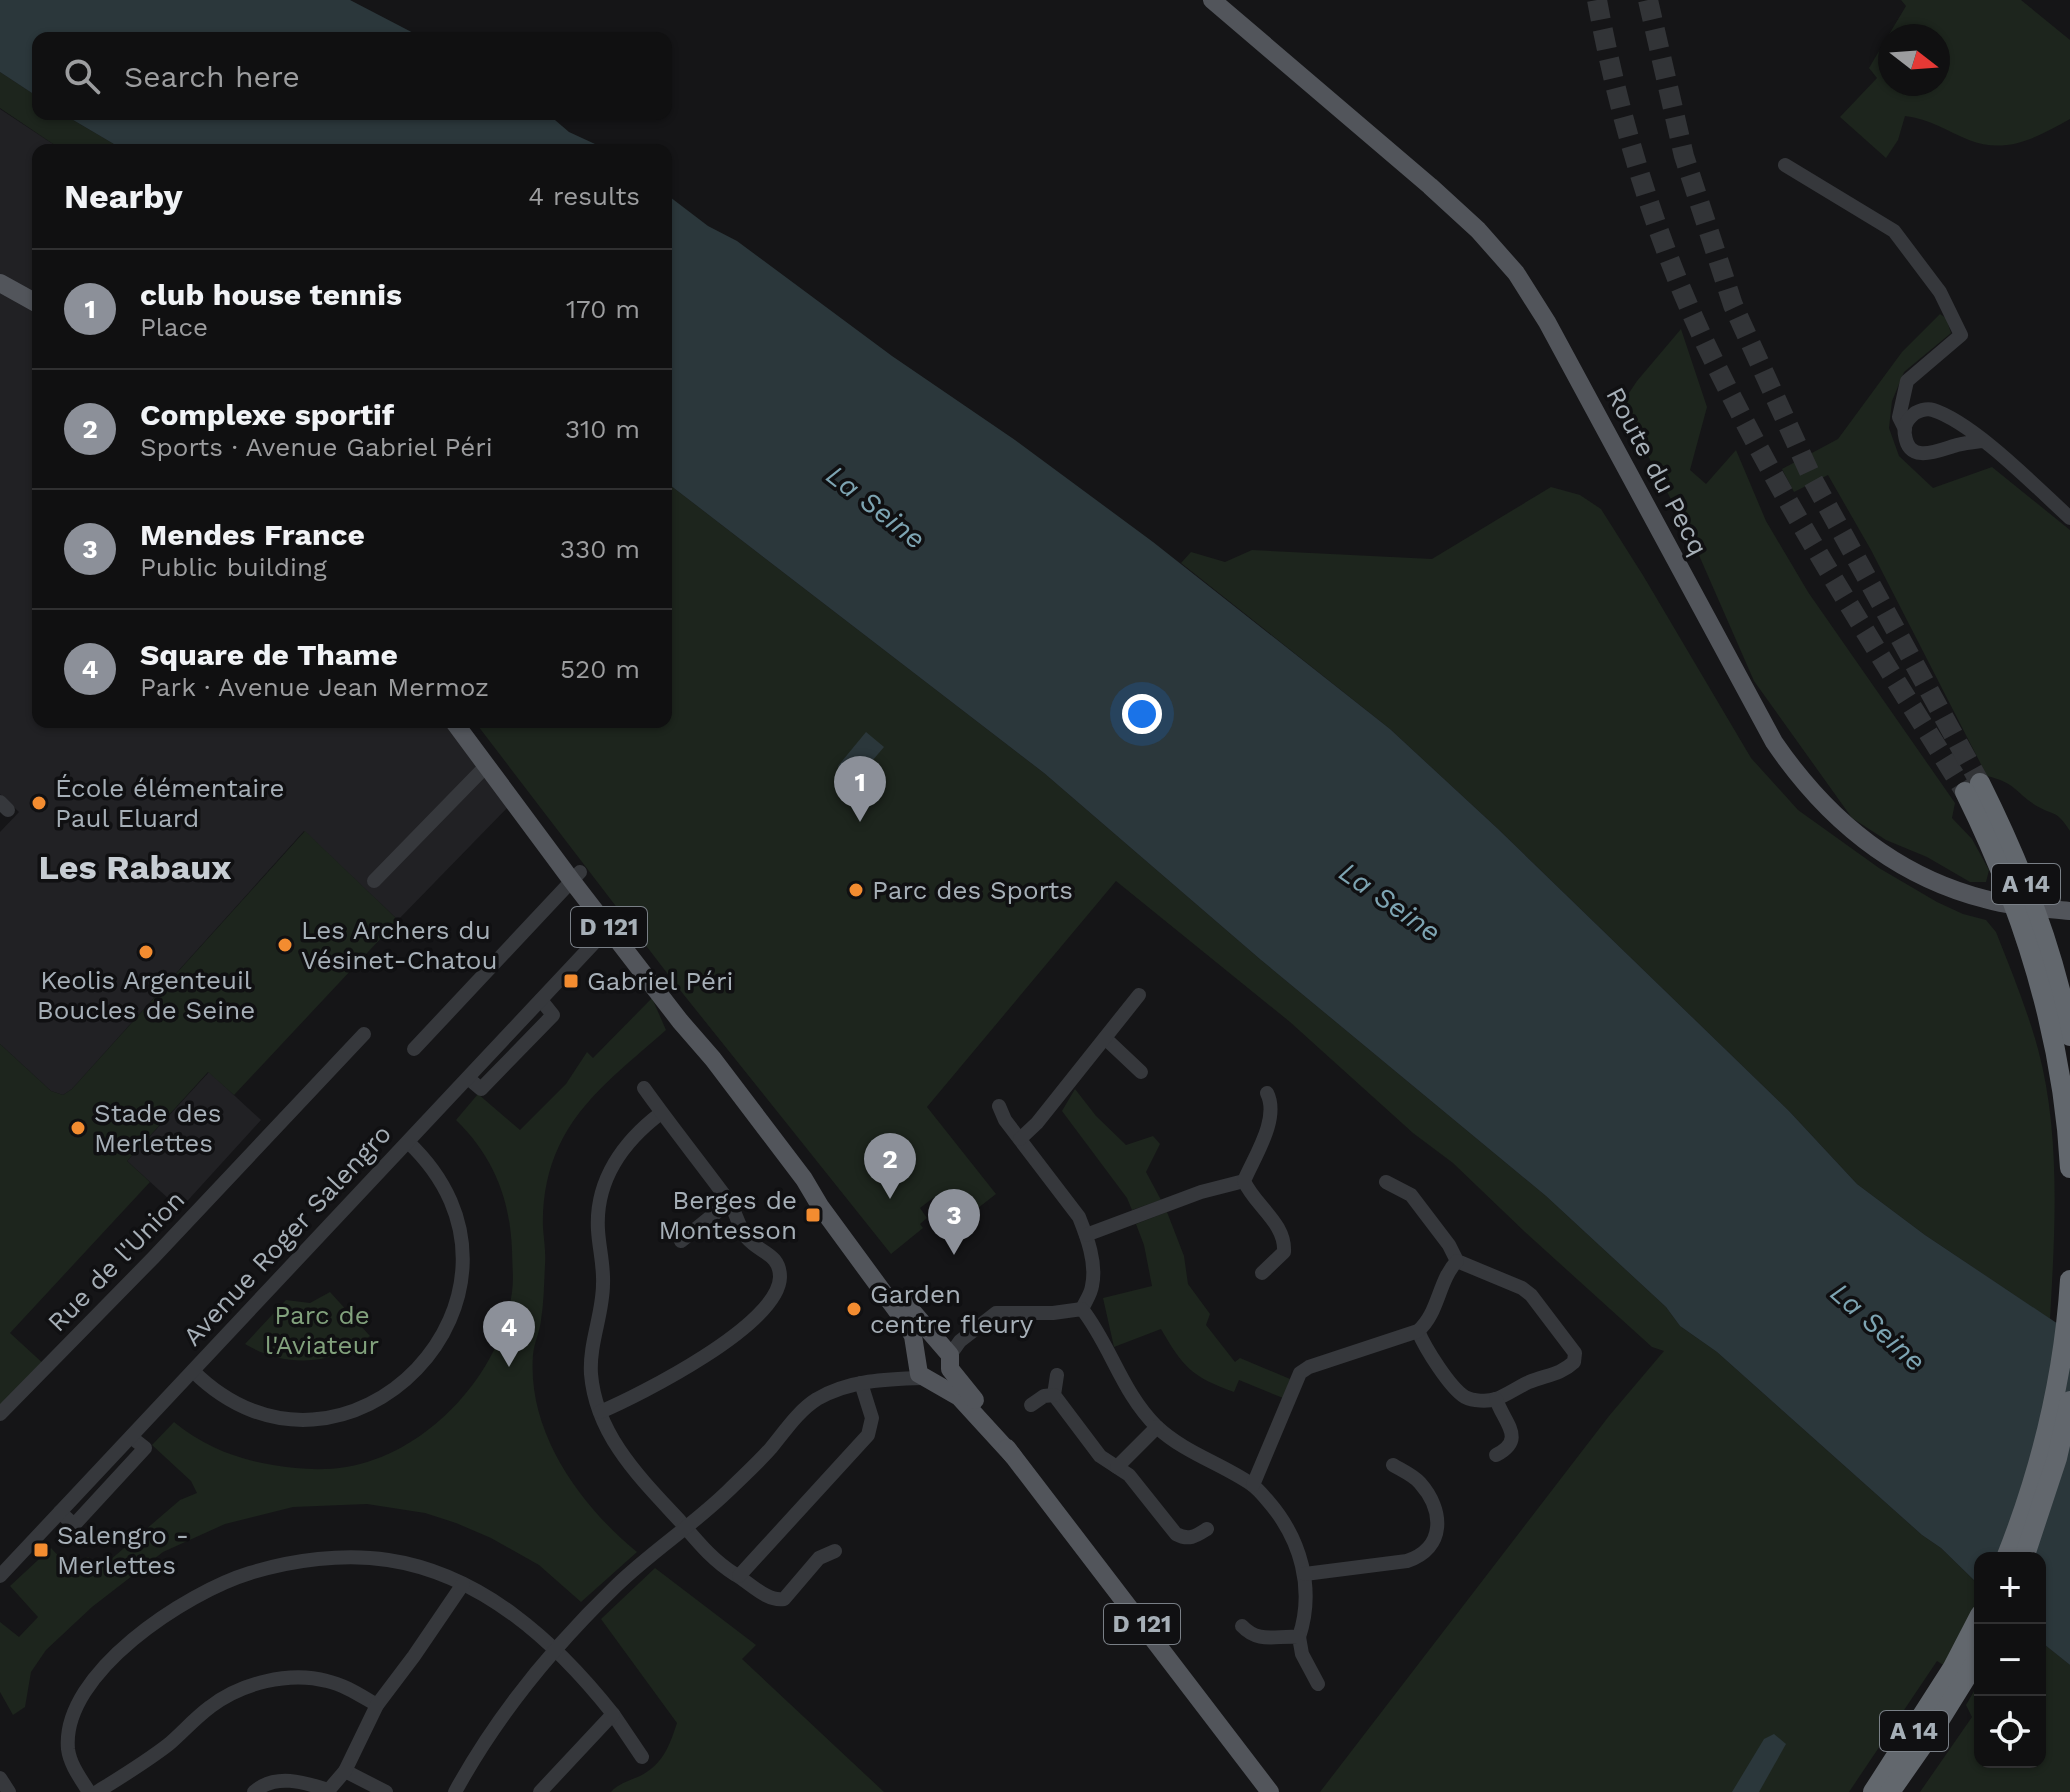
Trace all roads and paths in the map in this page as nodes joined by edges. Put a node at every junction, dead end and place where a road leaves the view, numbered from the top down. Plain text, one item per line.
1 (1212, 0) edge
2 (1785, 165) dead end
3 (0, 283) edge
4 (0, 293) edge
5 (32, 301) edge
6 (32, 309) edge
7 (1907, 381) junction
8 (1934, 410) junction
9 (1905, 429) junction
10 (1982, 441) junction
11 (2070, 518) edge
12 (458, 728) edge
13 (467, 728) edge
14 (486, 766) junction
15 (1972, 787) tunnel mouth
16 (1992, 828) junction
17 (575, 879) junction
18 (374, 881) dead end
19 (2070, 911) edge
20 (613, 924) junction
21 (1139, 995) dead end
22 (541, 1000) junction
23 (364, 1034) dead end
24 (2070, 1036) edge
25 (1106, 1039) junction
26 (414, 1049) dead end
27 (713, 1059) junction
28 (1141, 1072) dead end
29 (468, 1078) junction
30 (644, 1088) dead end
31 (1267, 1093) dead end
32 (999, 1106) dead end
33 (661, 1113) junction
34 (1020, 1139) junction
35 (408, 1142) junction
36 (2070, 1168) edge
37 (804, 1179) junction
38 (1244, 1181) junction
39 (1386, 1182) dead end
40 (729, 1202) junction
41 (1086, 1235) junction
42 (681, 1241) dead end
43 (1457, 1261) junction
44 (1262, 1273) dead end
45 (2070, 1280) edge
46 (1082, 1309) junction
47 (1418, 1331) junction
48 (947, 1357) junction
49 (923, 1369) junction
50 (193, 1371) junction
51 (1057, 1375) dead end
52 (862, 1387) junction
53 (1054, 1395) junction
54 (1496, 1399) junction
55 (2070, 1401) edge
56 (1031, 1405) dead end
57 (600, 1412) junction
58 (0, 1414) edge
59 (1157, 1427) junction
60 (1496, 1455) dead end
61 (1013, 1456) junction
62 (1393, 1465) dead end
63 (1117, 1467) junction
64 (1253, 1485) junction
65 (686, 1528) junction
66 (1207, 1529) dead end
67 (835, 1551) dead end
68 (2008, 1552) edge
69 (2026, 1552) edge
70 (1305, 1574) junction
71 (0, 1576) edge
72 (739, 1576) junction
73 (463, 1584) junction
74 (1977, 1624) edge
75 (1242, 1626) dead end
76 (1299, 1637) junction
77 (555, 1650) junction
78 (1974, 1660) edge
79 (1959, 1674) junction
80 (1318, 1684) dead end
81 (377, 1705) junction
82 (613, 1714) junction
83 (642, 1757) dead end
84 (345, 1771) junction
85 (0, 1778) edge
86 (328, 1791) edge
87 (9, 1792) edge
88 (89, 1792) edge
89 (97, 1792) edge
90 (254, 1792) edge
91 (386, 1792) edge
92 (455, 1792) edge
93 (540, 1792) edge
94 (1270, 1792) edge
95 (1873, 1792) edge
96 (1890, 1792) edge

1 - 19 main road, Route du Pecq
2 - 7 street
3 - 5 main road
4 - 6 main road
7 - 8 street
7 - 9 street
8 - 9 street
8 - 10 street
9 - 10 street
10 - 11 street
12 - 14 main road, D 121
13 - 17 main road, D 121
14 - 17 main road, D 121
14 - 18 street
15 - 16 highway, A 14
16 - 24 highway, A 14
16 - 36 highway, A 14
17 - 20 main road, D 121
17 - 26 street
20 - 22 street, Avenue Roger Salengro
20 - 27 main road, D 121
20 - 27 main road, D 121
21 - 25 street
22 - 29 street, Avenue Roger Salengro
22 - 29 street
23 - 58 street, Rue de l'Union
25 - 28 street
25 - 34 street
27 - 37 main road, D 121
29 - 35 street, Avenue Roger Salengro
30 - 33 street
31 - 38 street
32 - 34 street
33 - 40 street
33 - 57 street
34 - 41 street
35 - 50 street, Avenue Roger Salengro
35 - 50 street
37 - 48 main road, D 121
37 - 49 main road, D 121
38 - 41 street
38 - 44 street
39 - 43 street
40 - 42 street
40 - 57 street
41 - 46 street
43 - 47 street
43 - 54 street
45 - 68 highway
46 - 48 street
46 - 59 street
47 - 54 street
47 - 64 street
48 - 49 main road
48 - 49 main road
48 - 61 main road, D 121
49 - 52 street
49 - 61 main road, D 121
50 - 71 street, Avenue Roger Salengro
51 - 53 street
52 - 65 street
52 - 72 street
53 - 56 street
53 - 63 street
54 - 60 street
55 - 69 highway
57 - 65 street
59 - 63 street
59 - 64 street
61 - 94 main road, D 121
62 - 70 street
63 - 66 street
64 - 70 street
65 - 72 street
65 - 77 street
67 - 72 street
70 - 76 street
73 - 77 street
73 - 81 street
73 - 88 street
74 - 79 highway, A 14
75 - 76 street
76 - 80 street
77 - 82 street
77 - 92 street
78 - 79 highway, A 14
79 - 95 highway, A 14
79 - 96 highway, A 14
81 - 84 street
81 - 89 street
82 - 83 street
82 - 93 street
84 - 86 street
84 - 91 street
85 - 87 street
86 - 90 street

